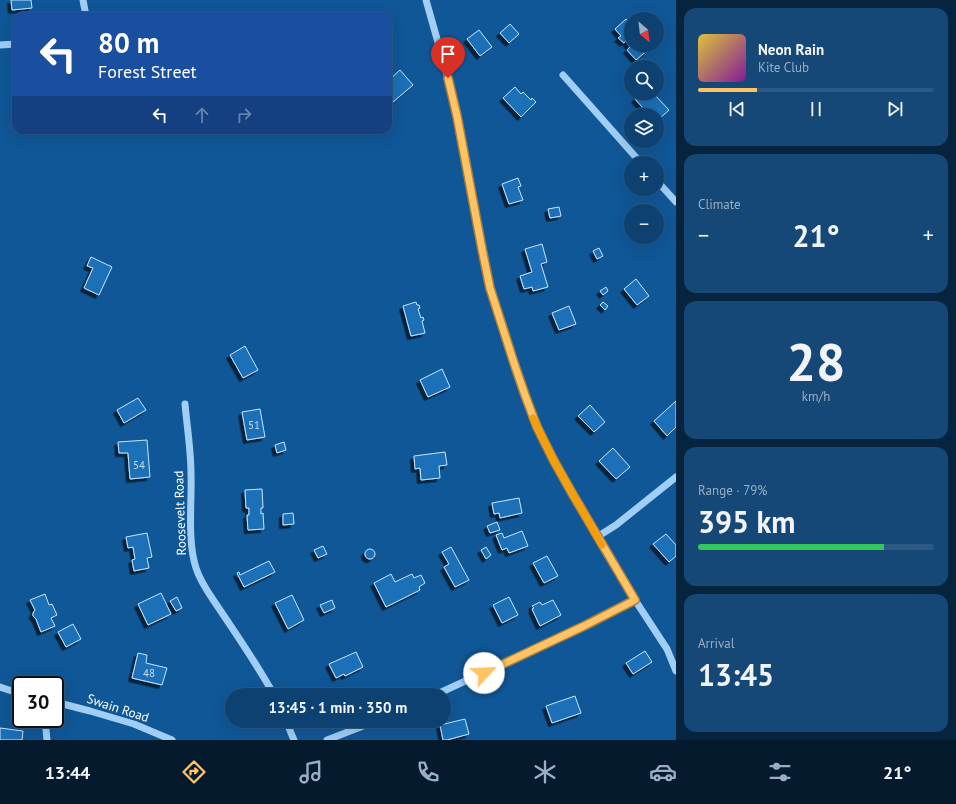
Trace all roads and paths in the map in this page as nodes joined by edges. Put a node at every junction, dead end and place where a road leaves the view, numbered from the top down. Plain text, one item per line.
1 (83, 0) edge
2 (426, 0) edge
3 (85, 12) edge
4 (12, 44) edge
5 (0, 45) edge
6 (563, 75) dead end
7 (635, 156) edge
8 (664, 189) edge
9 (676, 202) edge
10 (185, 404) dead end
11 (676, 477) edge
12 (597, 537) junction
13 (635, 600) junction
14 (676, 671) edge
15 (0, 687) edge
16 (270, 688) edge
17 (450, 688) edge
18 (12, 691) edge
19 (64, 704) edge
20 (46, 728) edge
21 (289, 728) edge
22 (358, 728) edge
23 (47, 740) edge
24 (172, 740) edge
25 (294, 740) edge
26 (327, 740) edge

1 - 3 street
2 - 12 street
4 - 5 street
6 - 7 street
8 - 9 street
10 - 16 street, Roosevelt Road
11 - 12 street
12 - 13 street
13 - 14 street
13 - 17 street
15 - 18 street
19 - 24 street, Swain Road
20 - 23 street
21 - 25 street
22 - 26 street

